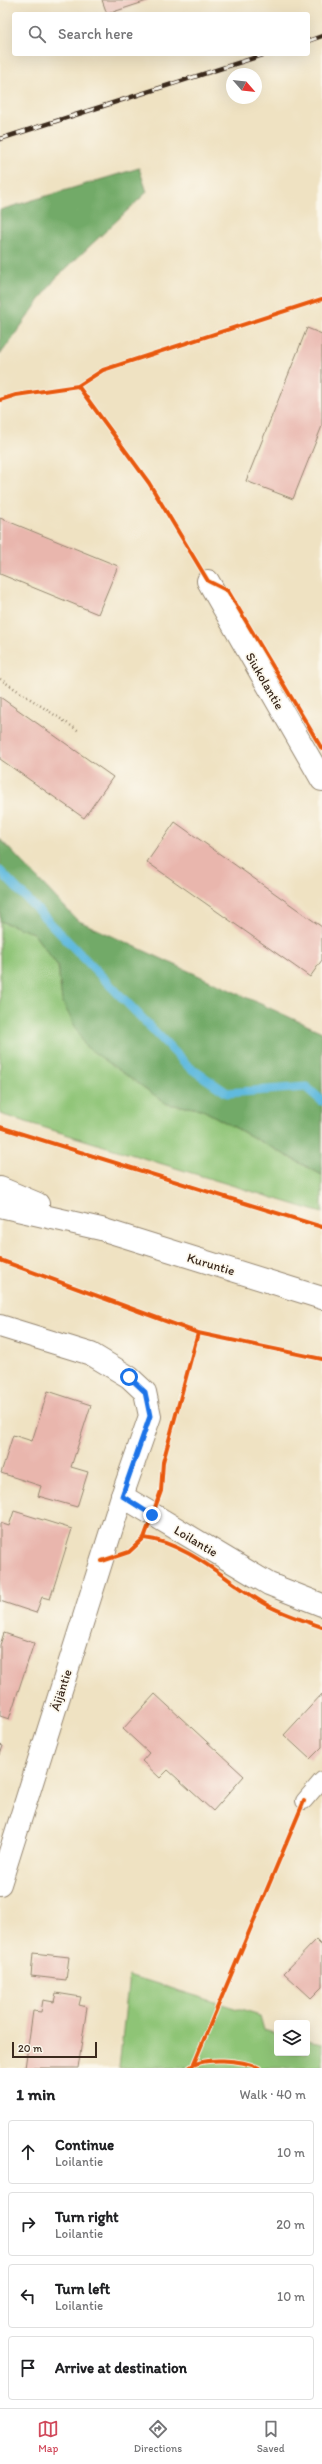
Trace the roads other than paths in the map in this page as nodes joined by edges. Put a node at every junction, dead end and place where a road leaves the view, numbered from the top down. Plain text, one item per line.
1 (208, 581) dead end
2 (322, 780) edge
3 (0, 1188) edge
4 (0, 1206) edge
5 (101, 1229) junction
6 (322, 1298) edge
7 (0, 1326) edge
8 (122, 1496) junction
9 (322, 1605) edge
10 (322, 1780) edge
11 (304, 1801) dead end
12 (0, 1884) edge

1 - 2 street, Siukolantie
3 - 5 street, Kuruntie
4 - 5 street, Kuruntie
5 - 6 street, Kuruntie
7 - 8 street
8 - 9 street, Loilantie
8 - 12 street, Äijäntie
10 - 11 lane

